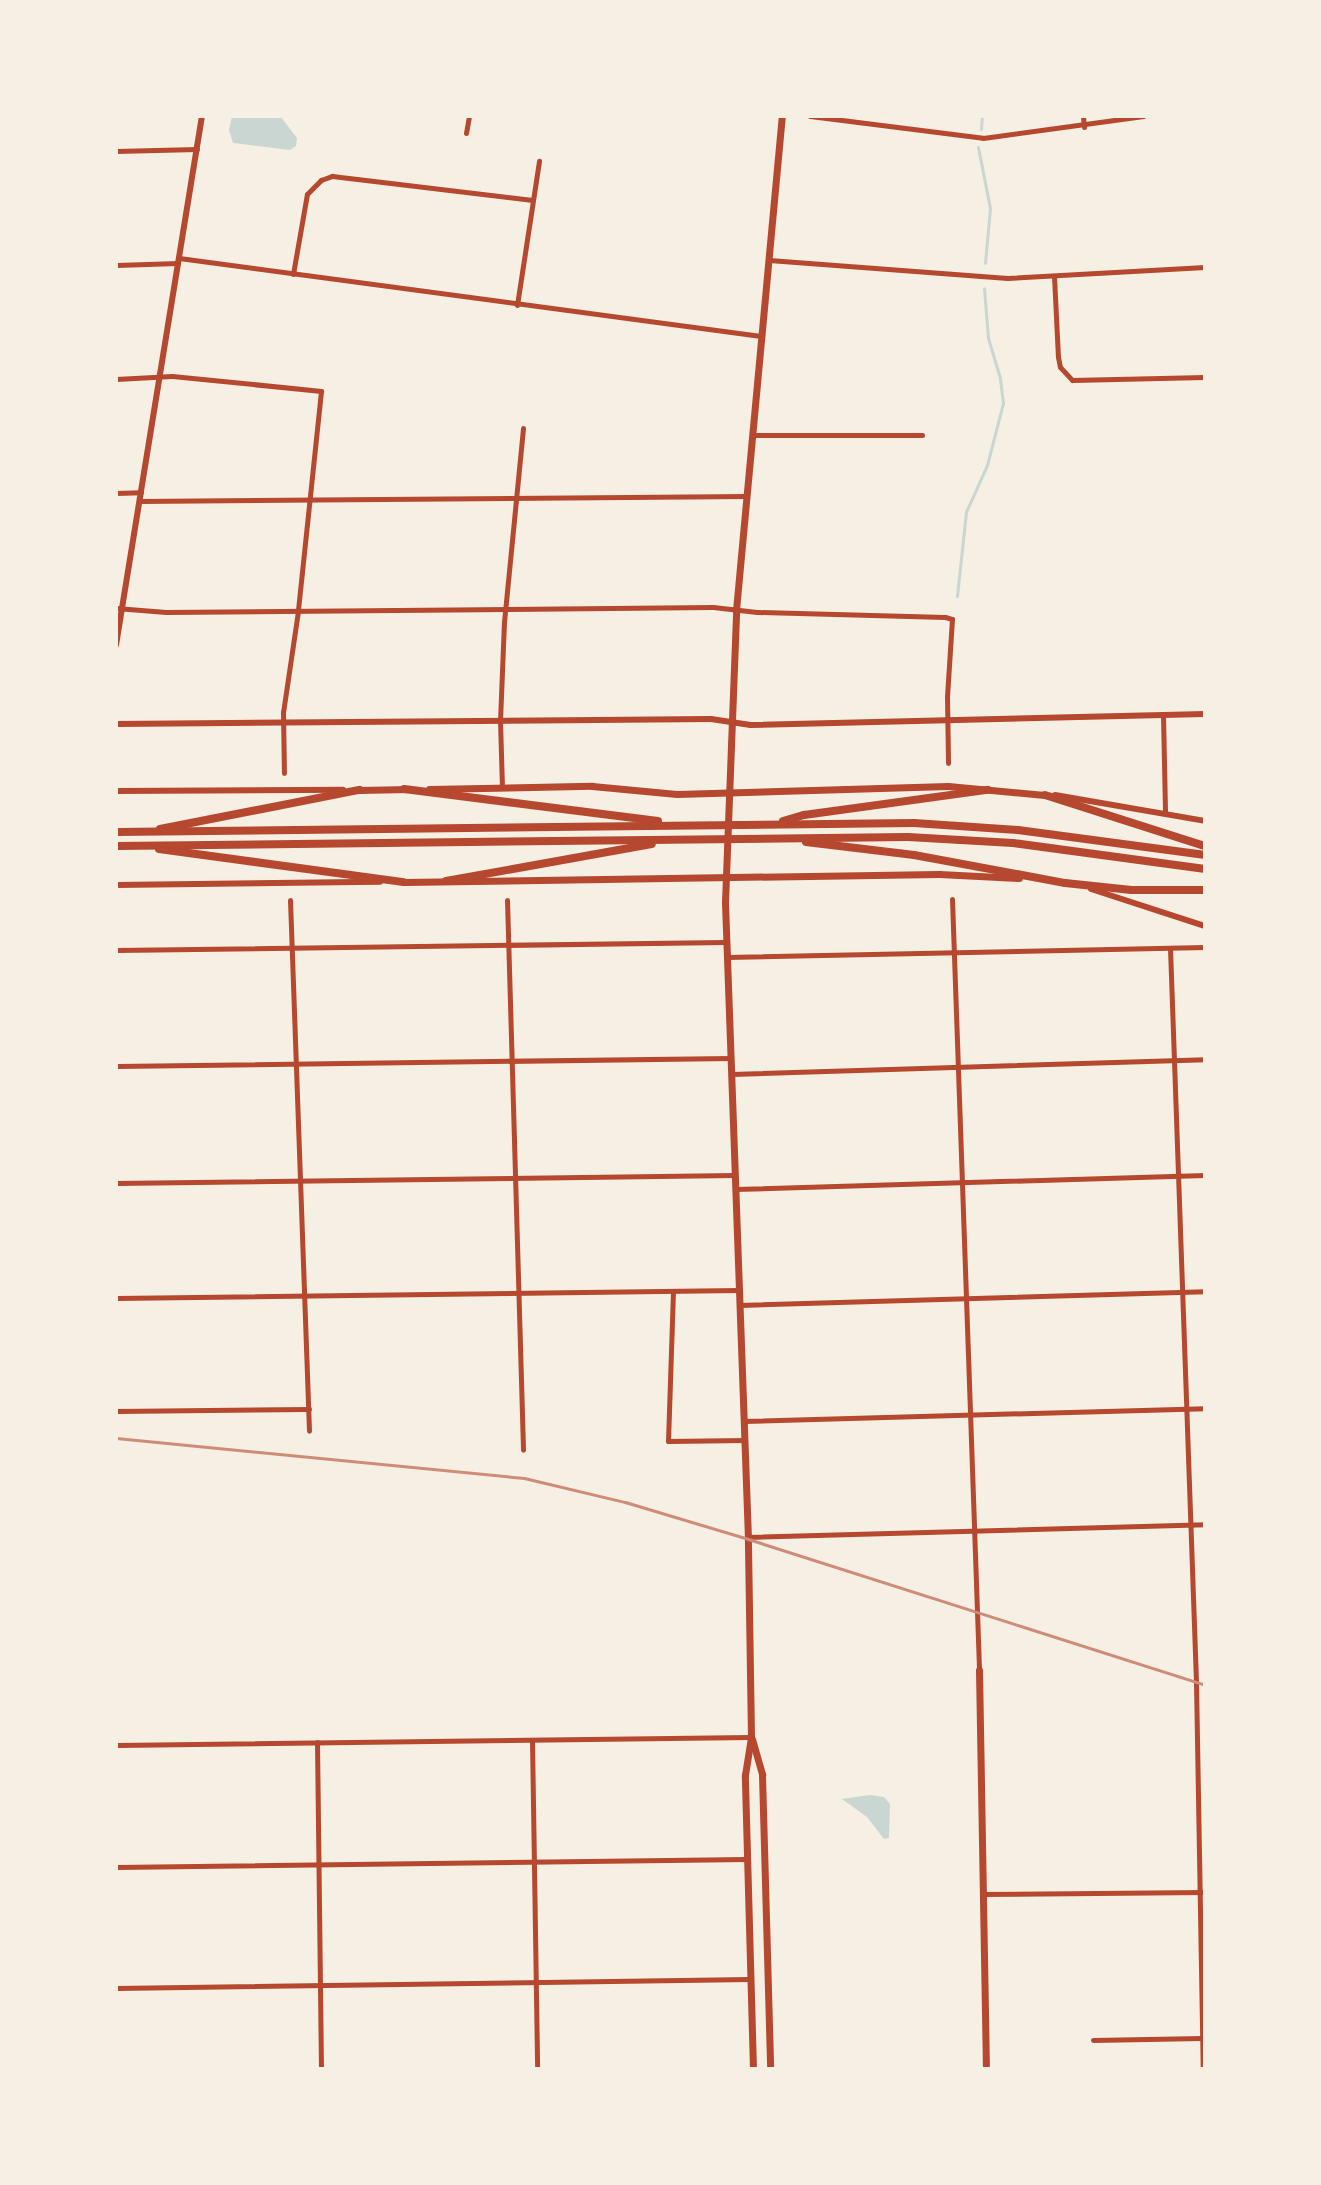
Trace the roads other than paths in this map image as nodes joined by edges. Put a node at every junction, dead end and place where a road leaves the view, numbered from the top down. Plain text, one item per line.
1 (202, 116) edge
2 (469, 116) edge
3 (782, 116) edge
4 (810, 116) edge
5 (1083, 116) edge
6 (1143, 116) edge
7 (1084, 127) junction
8 (466, 133) dead end
9 (197, 149) junction
10 (116, 151) edge
11 (539, 161) dead end
12 (533, 200) junction
13 (769, 260) junction
14 (178, 261) junction
15 (116, 265) edge
16 (1205, 267) edge
17 (293, 274) junction
18 (1054, 276) junction
19 (517, 305) junction
20 (761, 336) junction
21 (1205, 377) edge
22 (160, 378) junction
23 (116, 379) edge
24 (523, 428) dead end
25 (752, 435) junction
26 (922, 435) dead end
27 (141, 492) junction
28 (116, 493) edge
29 (747, 496) junction
30 (517, 498) junction
31 (310, 500) junction
32 (139, 501) junction
33 (119, 609) edge
34 (505, 609) junction
35 (736, 610) junction
36 (298, 611) junction
37 (116, 645) edge
38 (1205, 714) edge
39 (1163, 715) junction
40 (946, 720) junction
41 (500, 721) junction
42 (730, 722) junction
43 (284, 723) junction
44 (116, 724) edge
45 (948, 763) dead end
46 (284, 773) dead end
47 (502, 788) junction
48 (404, 789) junction
49 (359, 790) junction
50 (728, 790) junction
51 (987, 790) junction
52 (116, 791) edge
53 (1045, 795) junction
54 (1165, 814) junction
55 (1205, 821) edge
56 (771, 824) junction
57 (674, 825) junction
58 (154, 831) junction
59 (116, 832) edge
60 (769, 838) junction
61 (685, 839) junction
62 (126, 845) junction
63 (116, 846) edge
64 (1205, 846) edge
65 (1205, 855) edge
66 (1205, 869) edge
67 (726, 879) junction
68 (446, 881) junction
69 (404, 882) junction
70 (1065, 883) junction
71 (116, 885) edge
72 (1205, 890) edge
73 (952, 899) dead end
74 (290, 900) dead end
75 (507, 900) dead end
76 (1205, 926) edge
77 (726, 942) junction
78 (508, 946) junction
79 (292, 947) junction
80 (1205, 947) edge
81 (1170, 948) junction
82 (116, 950) edge
83 (954, 951) junction
84 (727, 957) junction
85 (731, 1058) junction
86 (1205, 1059) edge
87 (1174, 1060) junction
88 (512, 1061) junction
89 (296, 1064) junction
90 (116, 1066) edge
91 (958, 1067) junction
92 (732, 1074) junction
93 (735, 1175) junction
94 (1205, 1175) edge
95 (1178, 1176) junction
96 (516, 1178) junction
97 (300, 1179) junction
98 (116, 1183) edge
99 (962, 1183) junction
100 (735, 1189) junction
101 (739, 1290) junction
102 (673, 1291) junction
103 (1205, 1291) edge
104 (1182, 1292) junction
105 (519, 1293) junction
106 (305, 1295) junction
107 (116, 1298) edge
108 (966, 1299) junction
109 (740, 1305) junction
110 (1205, 1408) edge
111 (309, 1409) junction
112 (1186, 1409) junction
113 (116, 1411) edge
114 (970, 1414) junction
115 (744, 1421) junction
116 (309, 1431) dead end
117 (745, 1440) junction
118 (523, 1450) dead end
119 (1190, 1524) junction
120 (1205, 1524) edge
121 (973, 1530) junction
122 (748, 1537) junction
123 (979, 1670) joint
124 (751, 1737) junction
125 (532, 1740) junction
126 (317, 1742) junction
127 (116, 1745) edge
128 (747, 1859) junction
129 (534, 1861) junction
130 (318, 1864) junction
131 (116, 1867) edge
132 (1197, 1892) junction
133 (1205, 1892) edge
134 (982, 1894) junction
135 (750, 1979) junction
136 (536, 1982) junction
137 (320, 1985) junction
138 (116, 1988) edge
139 (1202, 2038) junction
140 (1093, 2040) dead end
141 (321, 2069) edge
142 (537, 2069) edge
143 (753, 2069) edge
144 (770, 2069) edge
145 (986, 2069) edge
146 (1203, 2069) edge

1 - 9 street
2 - 8 street
3 - 13 main road
4 - 7 street
5 - 7 street
6 - 7 street
9 - 10 street
9 - 14 street
11 - 12 street
12 - 17 street
12 - 19 street
13 - 18 street
13 - 20 main road
14 - 15 street
14 - 17 street
14 - 22 street
16 - 18 street
17 - 19 street
18 - 21 street
19 - 20 street
20 - 25 main road
22 - 23 street
22 - 27 street
22 - 31 street
24 - 30 street
25 - 26 street
25 - 29 main road
27 - 28 street
27 - 32 street
29 - 30 street
29 - 35 main road
30 - 31 street
30 - 34 street
31 - 32 street
31 - 36 street
32 - 33 street
33 - 36 street
33 - 37 street
34 - 35 street
34 - 36 street
34 - 41 street
35 - 40 street
35 - 42 main road
36 - 43 street
38 - 39 street
39 - 40 street
39 - 54 street
40 - 42 street
40 - 45 street
41 - 42 street
41 - 43 street
41 - 47 street
42 - 50 main road
43 - 44 street
43 - 46 street
47 - 48 main road
47 - 50 main road
48 - 49 main road
48 - 57 highway
49 - 52 street
49 - 58 highway
50 - 51 main road
50 - 67 main road
51 - 53 main road
51 - 56 highway
53 - 54 street
53 - 64 highway
54 - 55 street
56 - 57 highway
56 - 65 highway
57 - 58 highway
58 - 59 highway
60 - 61 highway
60 - 66 highway
60 - 70 highway
61 - 62 highway
61 - 68 highway
62 - 63 highway
62 - 69 highway
67 - 68 main road
67 - 70 main road
67 - 77 main road
68 - 69 main road
69 - 71 street
70 - 72 highway
70 - 76 street
73 - 83 street
74 - 79 street
75 - 78 street
77 - 78 street
77 - 84 main road
78 - 79 street
78 - 88 street
79 - 82 street
79 - 89 street
80 - 81 street
81 - 83 street
81 - 87 street
83 - 84 street
83 - 91 street
84 - 85 main road
85 - 88 street
85 - 92 main road
86 - 87 street
87 - 91 street
87 - 95 street
88 - 89 street
88 - 96 street
89 - 90 street
89 - 97 street
91 - 92 street
91 - 99 street
92 - 93 main road
93 - 96 street
93 - 100 main road
94 - 95 street
95 - 99 street
95 - 104 street
96 - 97 street
96 - 105 street
97 - 98 street
97 - 106 street
99 - 100 street
99 - 108 street
100 - 101 main road
101 - 102 street
101 - 109 main road
102 - 105 street
102 - 117 street
103 - 104 street
104 - 108 street
104 - 112 street
105 - 106 street
105 - 118 street
106 - 107 street
106 - 111 street
108 - 109 street
108 - 114 street
109 - 115 main road
110 - 112 street
111 - 113 street
111 - 116 street
112 - 114 street
112 - 119 street
114 - 115 street
114 - 121 street
115 - 117 main road
117 - 122 main road
119 - 120 street
119 - 121 street
119 - 132 street
121 - 122 street
121 - 123 street
122 - 124 main road
123 - 134 main road
124 - 125 street
124 - 128 main road
124 - 144 main road
125 - 126 street
125 - 129 street
126 - 127 street
126 - 130 street
128 - 129 street
128 - 135 main road
129 - 130 street
129 - 136 street
130 - 131 street
130 - 137 street
132 - 133 street
132 - 134 street
132 - 139 street
134 - 145 main road
135 - 136 street
135 - 143 main road
136 - 137 street
136 - 142 street
137 - 138 street
137 - 141 street
139 - 140 street
139 - 146 street

